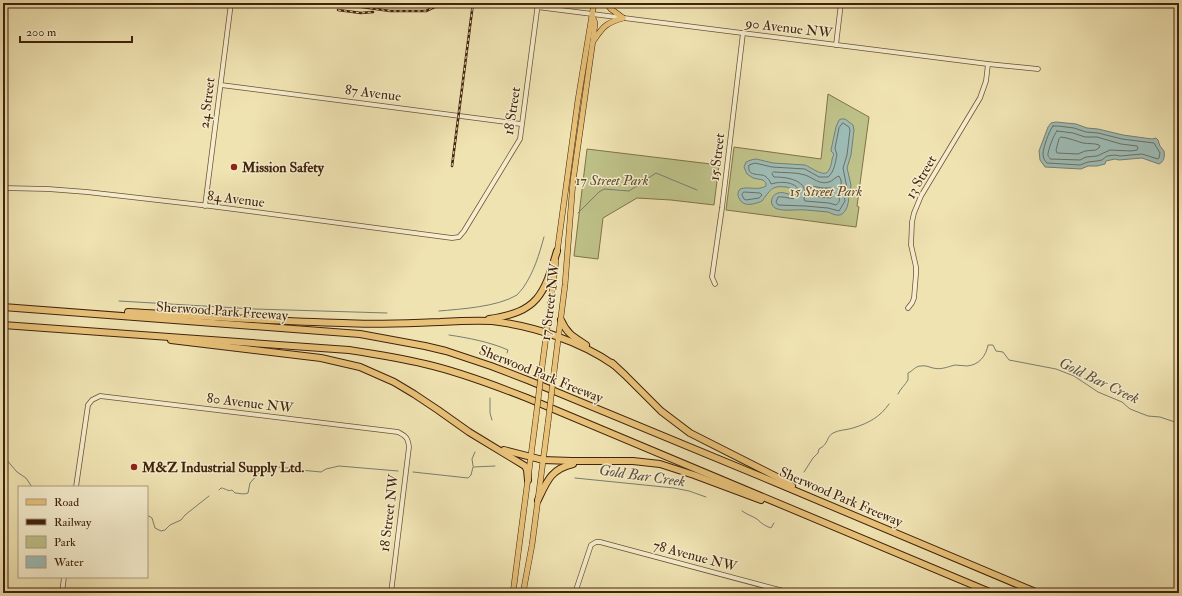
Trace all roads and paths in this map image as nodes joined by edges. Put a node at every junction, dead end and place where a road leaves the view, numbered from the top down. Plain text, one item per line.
1 (231, 3) edge
2 (594, 3) edge
3 (606, 3) edge
4 (841, 3) edge
5 (538, 5) edge
6 (592, 14) junction
7 (623, 18) junction
8 (744, 33) junction
9 (593, 40) junction
10 (836, 45) junction
11 (988, 64) junction
12 (1038, 69) dead end
13 (221, 85) junction
14 (521, 124) junction
15 (3, 188) edge
16 (206, 206) junction
17 (464, 232) joint
18 (557, 251) junction
19 (715, 284) dead end
20 (3, 307) edge
21 (908, 308) dead end
22 (64, 312) junction
23 (561, 320) junction
24 (476, 321) junction
25 (3, 325) edge
26 (547, 334) junction
27 (147, 335) junction
28 (558, 337) junction
29 (614, 365) junction
30 (406, 436) joint
31 (491, 445) junction
32 (531, 457) junction
33 (543, 460) junction
34 (594, 461) junction
35 (528, 480) junction
36 (76, 486) edge
37 (810, 498) junction
38 (538, 500) junction
39 (798, 512) junction
40 (64, 578) edge
41 (62, 593) edge
42 (391, 593) edge
43 (513, 593) edge
44 (523, 593) edge
45 (575, 593) edge
46 (791, 593) edge
47 (992, 593) edge
48 (1038, 593) edge

1 - 13 street, 24 Street
2 - 6 main road, 17 Street NW
3 - 7 main road
4 - 10 street
5 - 6 street, 90 Avenue NW
5 - 14 street, 18 Street
6 - 7 street, 90 Avenue NW
6 - 9 main road, 17 Street NW
6 - 18 main road, 17 Street NW
7 - 8 street, 90 Avenue NW
7 - 9 main road
8 - 10 street, 90 Avenue NW
8 - 19 street, 15 Street
9 - 23 main road, 17 Street NW
10 - 11 street, 90 Avenue NW
11 - 12 street, 90 Avenue NW
11 - 21 street, 13 Street
13 - 14 street, 87 Avenue
13 - 16 street, 24 Street
14 - 17 street, 18 Street
15 - 16 street, 84 Avenue
16 - 17 street, 84 Avenue
18 - 24 highway
18 - 26 main road, 17 Street NW
20 - 22 highway, Sherwood Park Freeway
22 - 24 highway
22 - 37 highway, Sherwood Park Freeway
23 - 28 main road, 17 Street NW
23 - 29 highway
24 - 26 highway
25 - 27 highway, Sherwood Park Freeway
26 - 28 highway
26 - 32 main road, 17 Street NW, bridge
27 - 31 highway
27 - 39 highway, Sherwood Park Freeway
28 - 29 highway
28 - 33 main road, 17 Street NW, bridge
29 - 37 highway
30 - 36 street, 80 Avenue NW
30 - 42 street, 18 Street NW
31 - 32 highway
31 - 35 highway
32 - 33 highway
32 - 35 main road, 17 Street NW
33 - 34 highway
33 - 38 main road, 17 Street NW
34 - 38 highway
34 - 39 highway
35 - 43 main road, 17 Street NW
37 - 48 highway, Sherwood Park Freeway
38 - 44 main road, 17 Street NW
39 - 47 highway, Sherwood Park Freeway
40 - 41 street
45 - 46 street, 78 Avenue NW

